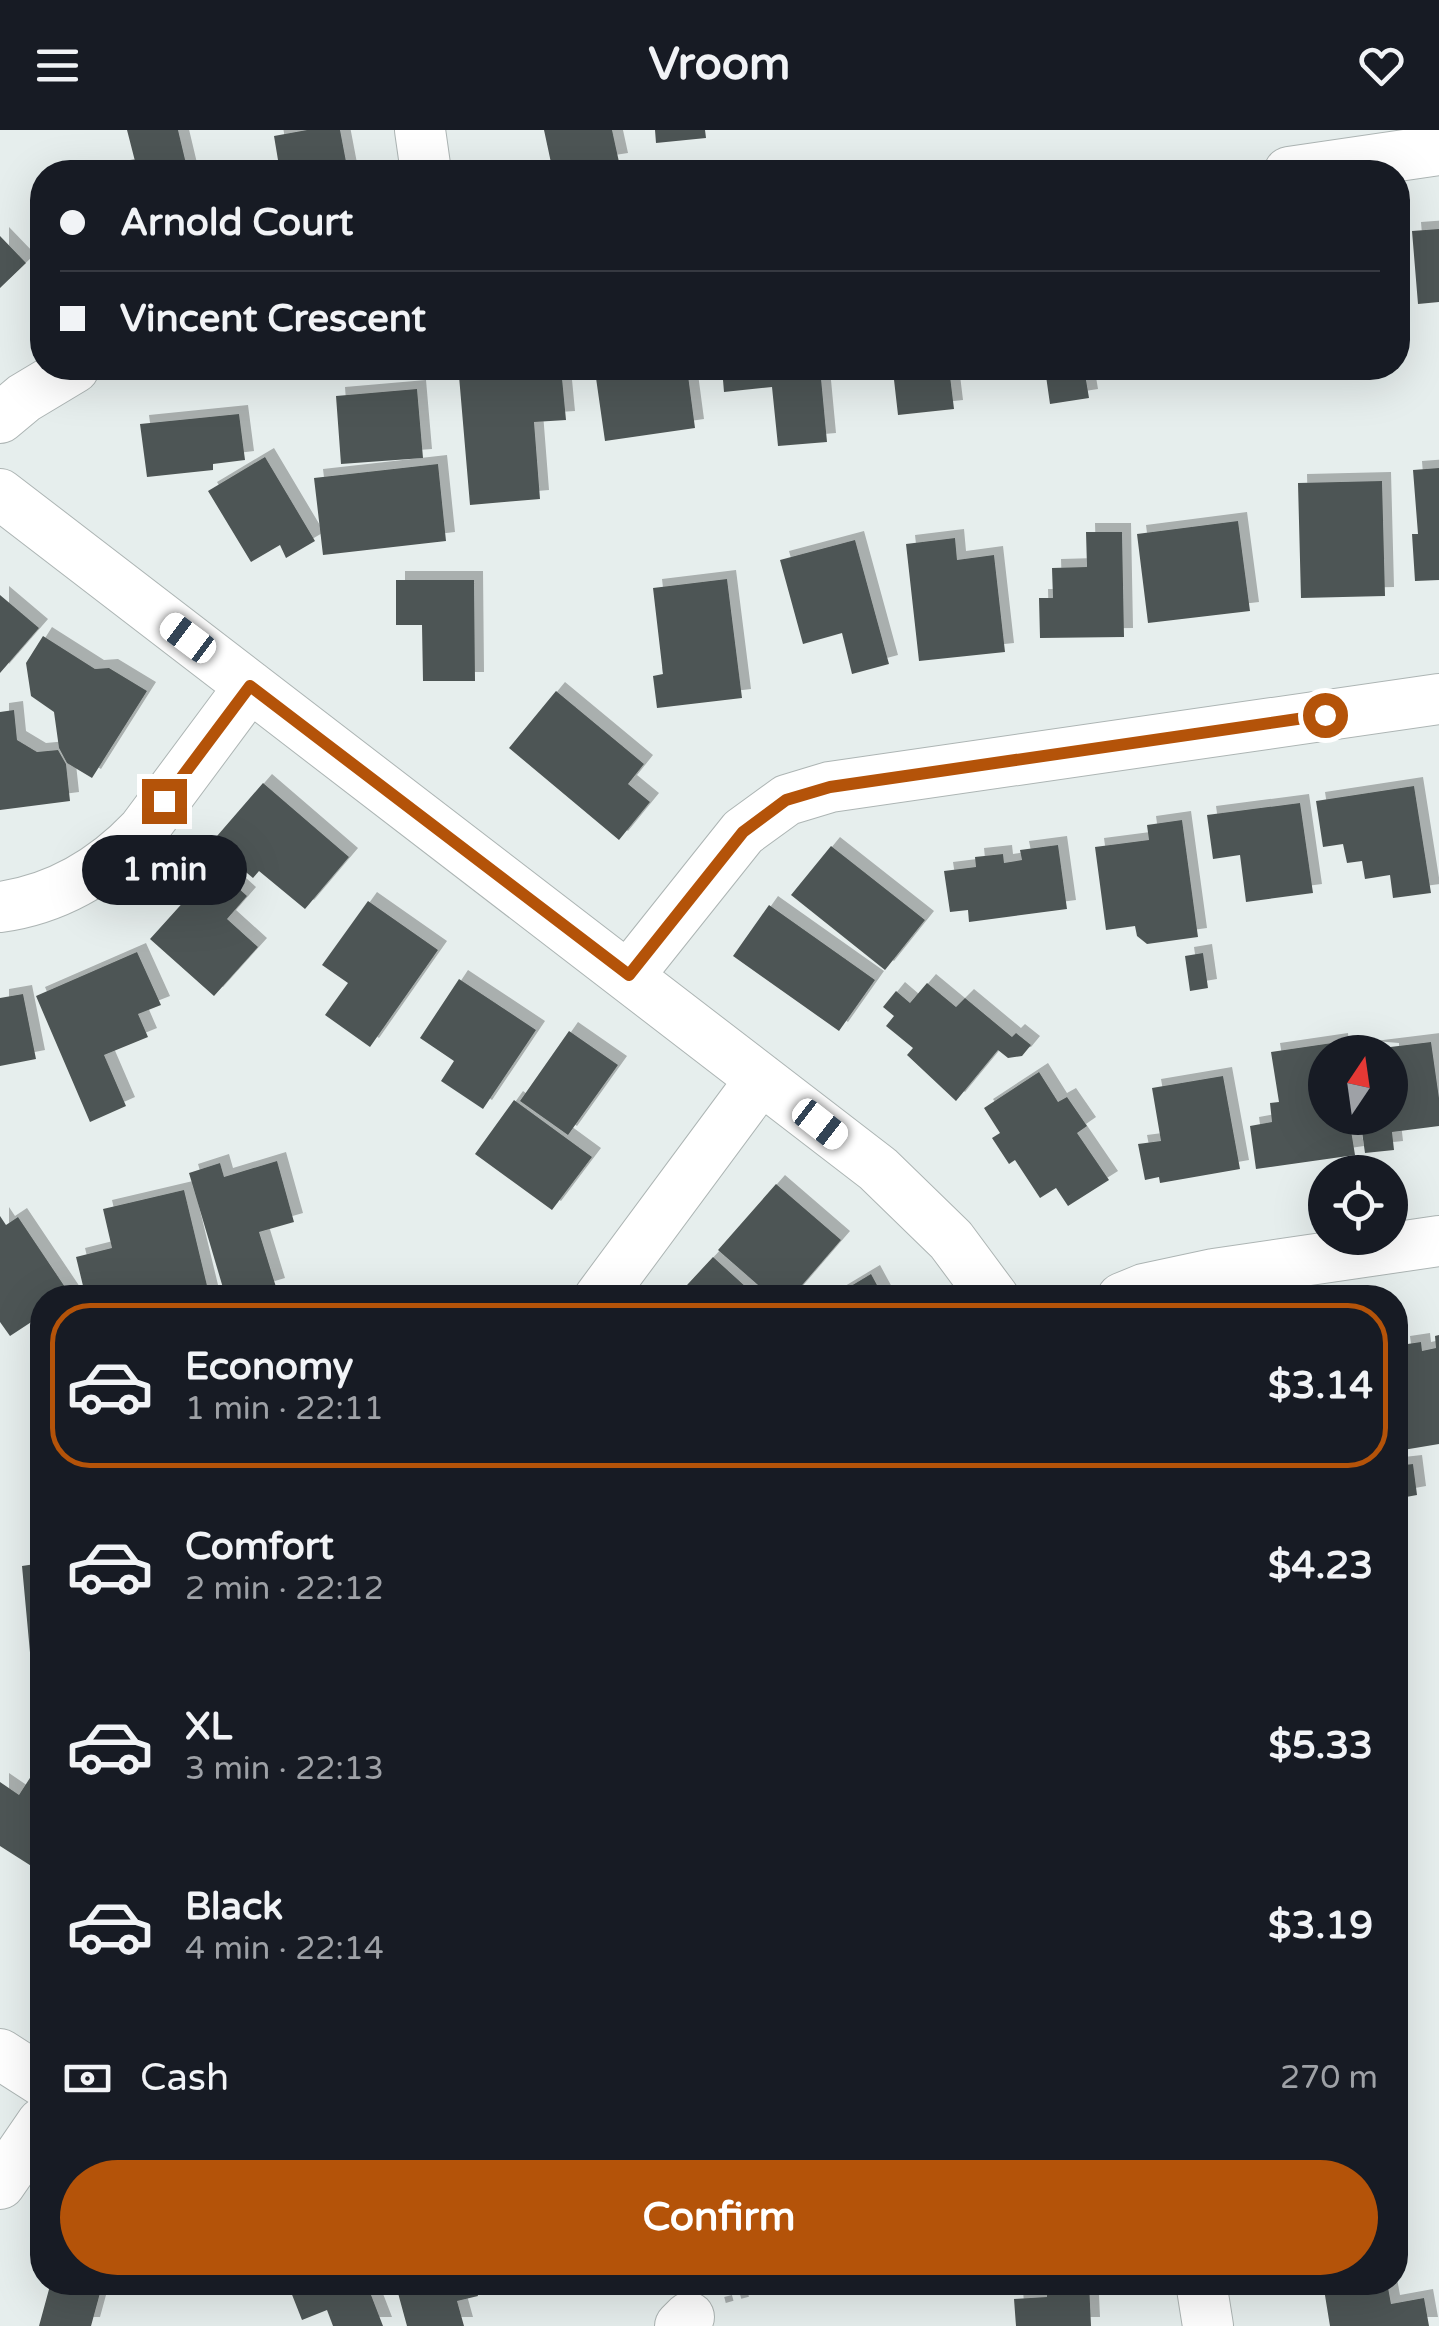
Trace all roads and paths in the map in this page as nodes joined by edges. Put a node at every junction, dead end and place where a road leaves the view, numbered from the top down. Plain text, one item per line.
1 (420, 130) edge
2 (1439, 150) edge
3 (424, 160) edge
4 (1370, 160) edge
5 (54, 380) edge
6 (0, 418) edge
7 (0, 494) edge
8 (250, 686) junction
9 (1439, 699) edge
10 (0, 907) edge
11 (629, 975) junction
12 (761, 1079) junction
13 (1439, 1241) edge
14 (609, 1285) edge
15 (984, 1285) edge
16 (1163, 1285) edge
17 (0, 2054) edge
18 (30, 2073) edge
19 (30, 2140) edge
20 (1, 2180) edge
21 (744, 2295) edge
22 (1203, 2295) edge
23 (685, 2321) edge
24 (1208, 2326) edge

1 - 3 street
2 - 4 street
5 - 6 street
7 - 8 street
8 - 10 street
8 - 11 street
9 - 11 street
11 - 12 street
12 - 14 street
12 - 15 street
13 - 16 street
17 - 18 street
19 - 20 street
21 - 23 path
22 - 24 street

